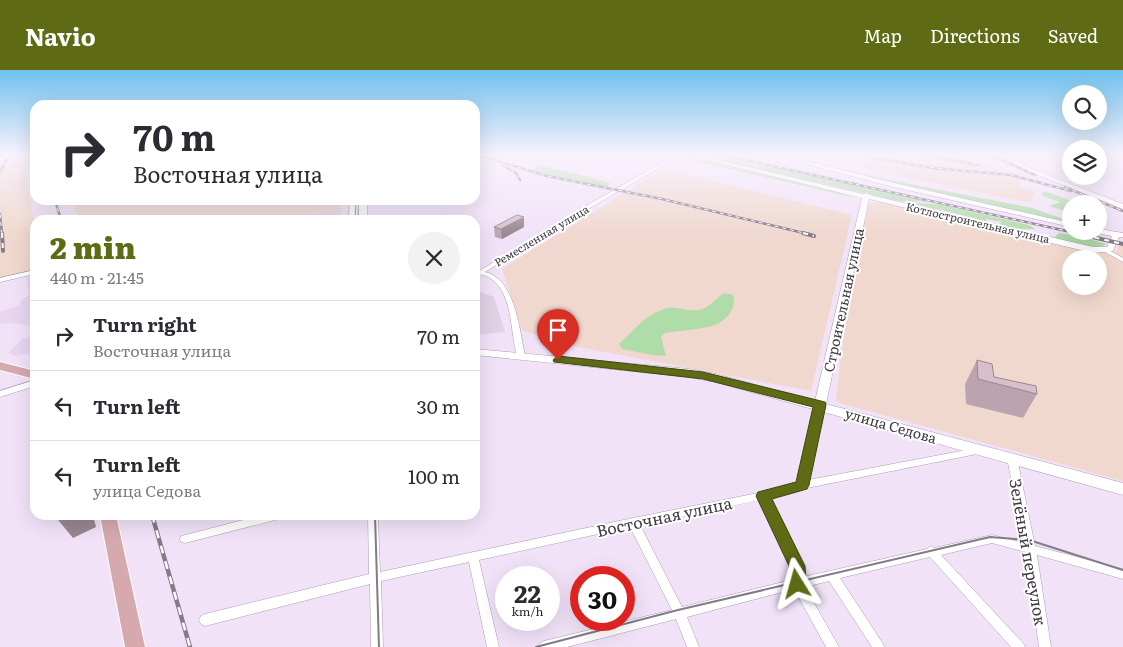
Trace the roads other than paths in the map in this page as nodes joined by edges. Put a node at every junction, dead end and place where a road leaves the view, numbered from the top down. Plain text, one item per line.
1 (632, 182) edge
2 (808, 182) edge
3 (881, 182) edge
4 (1060, 182) edge
5 (866, 195) junction
6 (1123, 207) edge
7 (1062, 224) edge
8 (1107, 233) edge
9 (1120, 235) edge
10 (1106, 250) joint
11 (1107, 251) edge
12 (1123, 260) edge
13 (480, 271) edge
14 (30, 273) edge
15 (480, 273) edge
16 (0, 280) edge
17 (480, 352) edge
18 (521, 356) junction
19 (0, 366) edge
20 (30, 374) edge
21 (30, 385) edge
22 (0, 394) edge
23 (820, 405) junction
24 (981, 450) junction
25 (1012, 458) junction
26 (802, 485) junction
27 (1123, 489) edge
28 (763, 496) junction
29 (109, 520) edge
30 (259, 520) edge
31 (373, 520) edge
32 (633, 522) junction
33 (185, 539) dead end
34 (1030, 549) junction
35 (931, 551) junction
36 (474, 558) junction
37 (1123, 574) edge
38 (832, 575) junction
39 (374, 578) junction
40 (797, 584) junction
41 (679, 612) junction
42 (205, 620) dead end
43 (552, 646) edge
44 (135, 647) edge
45 (377, 647) edge
46 (493, 647) edge
47 (693, 647) edge
48 (833, 647) edge
49 (879, 647) edge
50 (1019, 647) edge
51 (1045, 647) edge

1 - 13 street, Ремесленная улица
2 - 5 main road, Котлостроительная улица
3 - 7 main road
4 - 6 main road
5 - 10 main road, Котлостроительная улица
5 - 23 main road, Строительная улица
8 - 9 main road
9 - 10 main road
11 - 12 street
14 - 16 street
15 - 18 street
17 - 18 main road, улица Седова
18 - 23 main road, улица Седова
19 - 20 main road
21 - 22 street
23 - 24 main road, улица Седова
23 - 26 street
24 - 25 main road, Восточная улица
24 - 26 street, Восточная улица
25 - 27 main road, Восточная улица
25 - 34 street, Зелёный переулок
26 - 28 street, Восточная улица
28 - 32 street, Восточная улица
28 - 40 street
29 - 44 main road
30 - 33 street
31 - 39 street
32 - 36 street, Восточная улица
32 - 41 street
34 - 35 street
34 - 37 street
34 - 51 street, Зелёный переулок
35 - 38 street
35 - 50 street
36 - 39 street, Восточная улица
36 - 46 street
38 - 40 street
38 - 49 street
39 - 42 street, Восточная улица
39 - 45 street
40 - 41 street
40 - 48 street
41 - 43 street
41 - 47 street

